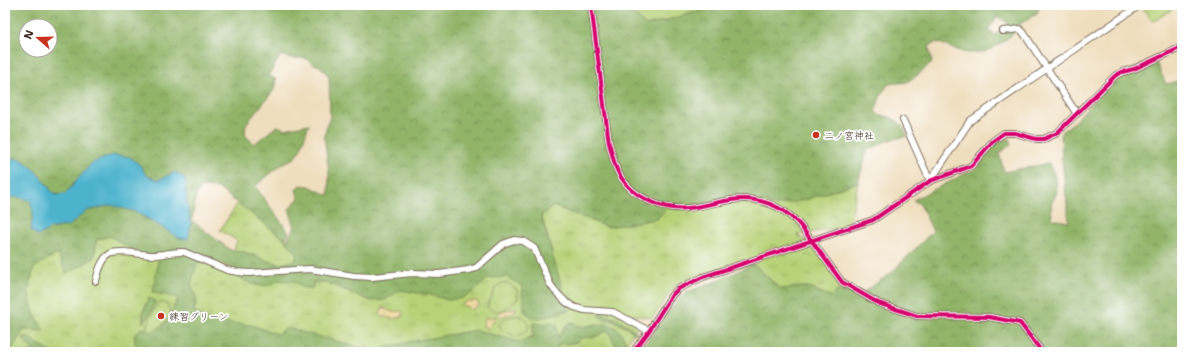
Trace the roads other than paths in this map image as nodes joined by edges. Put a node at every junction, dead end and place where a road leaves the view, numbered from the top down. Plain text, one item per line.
1 (591, 5) edge
2 (1140, 5) edge
3 (1003, 31) dead end
4 (1182, 47) edge
5 (1047, 68) junction
6 (1077, 114) junction
7 (903, 120) dead end
8 (930, 181) junction
9 (812, 240) junction
10 (96, 281) dead end
11 (649, 331) junction
12 (633, 352) edge
13 (1042, 352) edge

1 - 9 street
2 - 5 street
3 - 5 street
4 - 6 street
5 - 6 street
5 - 8 street
6 - 8 street
7 - 8 street
8 - 9 street
9 - 11 street
9 - 13 street
10 - 11 street
11 - 12 street

